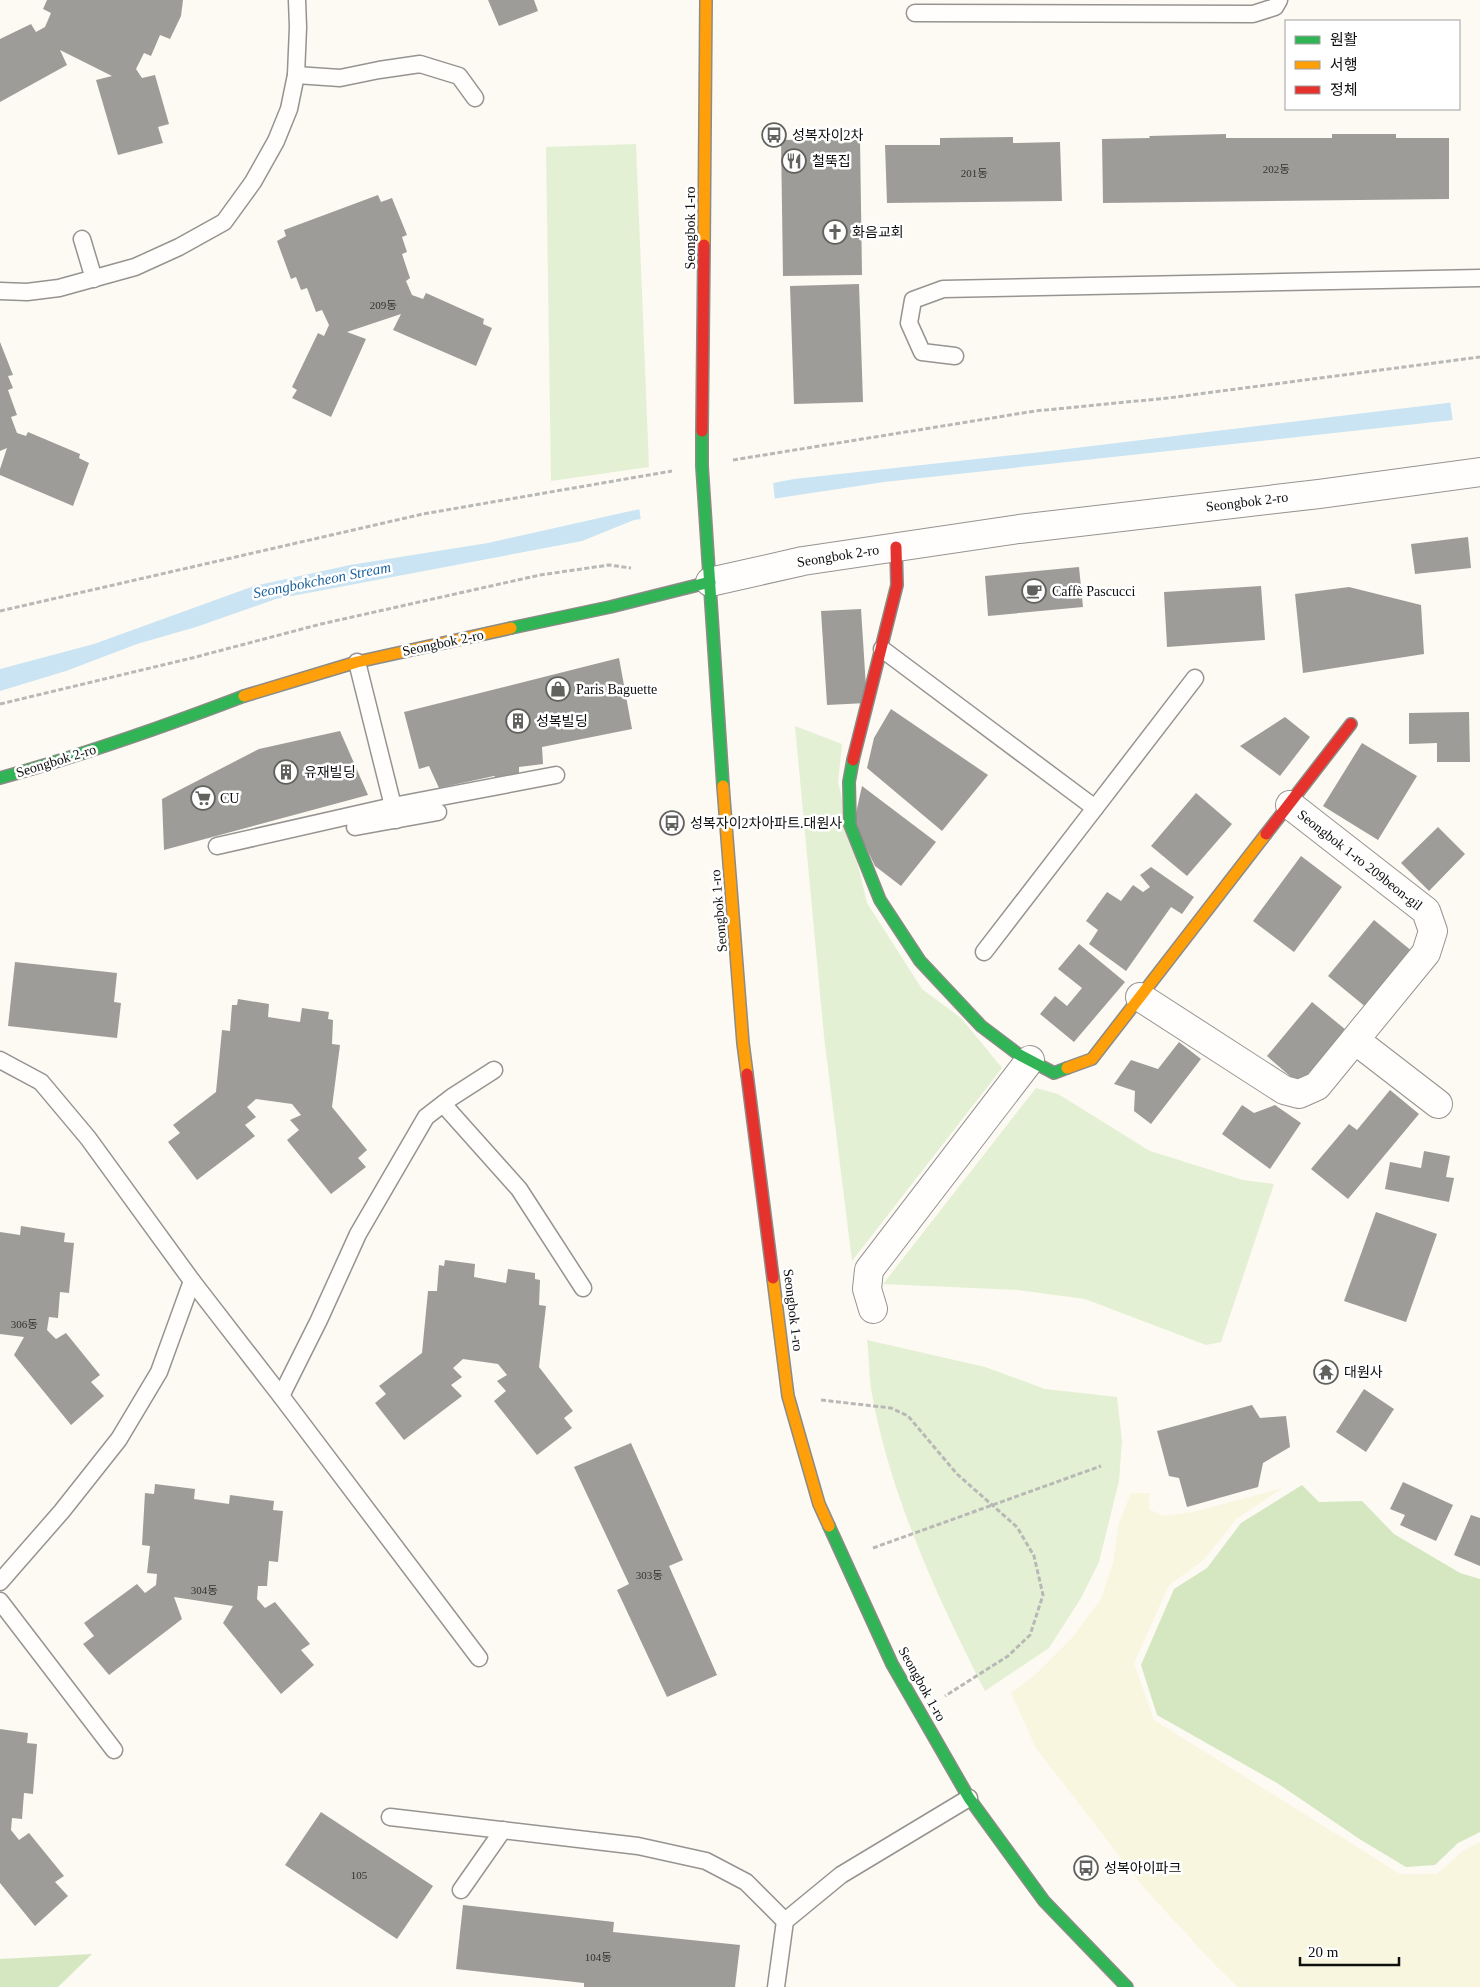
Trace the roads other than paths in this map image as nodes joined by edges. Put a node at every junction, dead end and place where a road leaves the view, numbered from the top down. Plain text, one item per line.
1 (297, 0) edge
2 (706, 0) edge
3 (1279, 0) edge
4 (915, 13) dead end
5 (296, 75) junction
6 (476, 98) dead end
7 (82, 239) dead end
8 (1480, 278) edge
9 (94, 279) junction
10 (0, 291) edge
11 (954, 356) dead end
12 (1480, 472) edge
13 (896, 547) junction
14 (710, 582) junction
15 (882, 649) junction
16 (357, 662) junction
17 (1195, 678) dead end
18 (1351, 724) dead end
19 (556, 775) dead end
20 (0, 778) edge
21 (1290, 805) junction
22 (1095, 808) junction
23 (438, 812) dead end
24 (394, 813) junction
25 (355, 827) dead end
26 (217, 846) dead end
27 (984, 952) dead end
28 (920, 961) joint
29 (1140, 996) junction
30 (1355, 1040) junction
31 (0, 1060) edge
32 (1030, 1060) junction
33 (494, 1070) dead end
34 (443, 1104) junction
35 (1438, 1104) dead end
36 (192, 1281) junction
37 (584, 1288) dead end
38 (873, 1309) dead end
39 (281, 1396) junction
40 (0, 1582) edge
41 (0, 1601) edge
42 (479, 1658) dead end
43 (114, 1750) dead end
44 (969, 1798) junction
45 (390, 1817) dead end
46 (503, 1830) junction
47 (461, 1890) dead end
48 (785, 1921) junction
49 (776, 1987) edge
50 (1127, 1987) edge

1 - 5 lane
2 - 14 street, Seongbok 1-ro
3 - 4 lane
5 - 6 lane
5 - 9 lane
7 - 9 lane
8 - 11 lane
9 - 10 lane
12 - 13 street, Seongbok 2-ro
13 - 14 street, Seongbok 2-ro
13 - 15 street, Seongbok 2-ro
14 - 16 street, Seongbok 2-ro
14 - 44 street, Seongbok 1-ro
15 - 22 lane
15 - 28 street, Seongbok 2-ro
16 - 20 street, Seongbok 2-ro
16 - 24 lane
17 - 22 lane
18 - 21 street, Seongbok 1-ro 209beon-gil
19 - 24 lane
21 - 29 street, Seongbok 1-ro 209beon-gil
21 - 30 street, Seongbok 1-ro 209beon-gil
22 - 27 lane
23 - 24 lane
24 - 25 lane
24 - 26 lane
28 - 32 street, Seongbok 1-ro 209beon-gil
29 - 30 street, Seongbok 1-ro 209beon-gil
29 - 32 street, Seongbok 1-ro 209beon-gil
30 - 35 street
31 - 36 lane
32 - 38 street
33 - 34 lane
34 - 37 lane
34 - 39 lane
36 - 39 lane
36 - 40 lane
39 - 42 lane
41 - 43 lane
44 - 48 lane
44 - 50 street, Seongbok 1-ro
45 - 46 lane
46 - 47 lane
46 - 48 lane
48 - 49 lane

